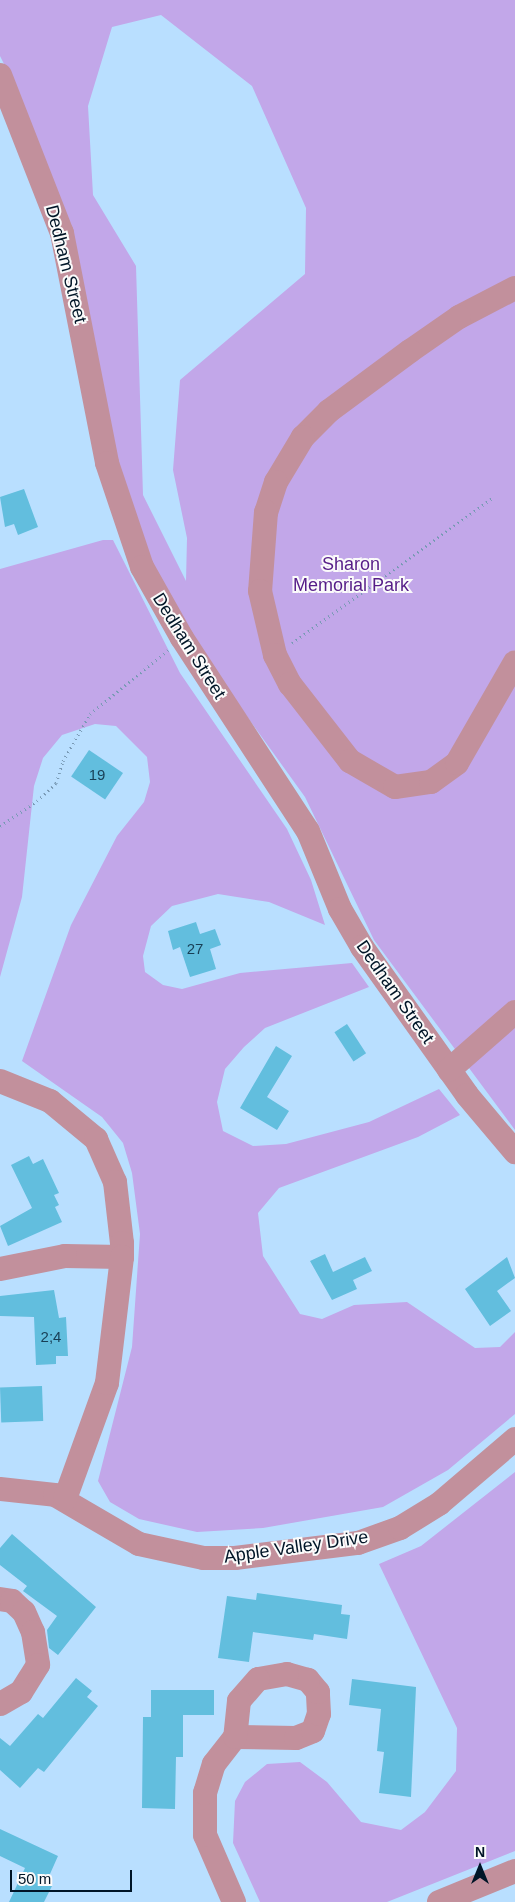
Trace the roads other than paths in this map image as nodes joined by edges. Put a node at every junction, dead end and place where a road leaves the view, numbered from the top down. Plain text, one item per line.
1 (0, 76) edge
2 (515, 288) edge
3 (515, 662) edge
4 (515, 1012) edge
5 (449, 1070) junction
6 (0, 1081) edge
7 (515, 1152) edge
8 (122, 1257) junction
9 (0, 1269) edge
10 (515, 1439) edge
11 (0, 1489) edge
12 (65, 1499) junction
13 (0, 1599) edge
14 (0, 1704) edge
15 (235, 1737) dead end
16 (515, 1872) edge
17 (234, 1902) edge
18 (439, 1902) edge

1 - 5 street, Dedham Street
2 - 3 street
4 - 5 street
5 - 7 street, Dedham Street
6 - 8 street
8 - 9 street
8 - 12 street
10 - 12 street, Apple Valley Drive
11 - 12 street, Apple Valley Drive
13 - 14 street
15 - 17 street
16 - 18 street

